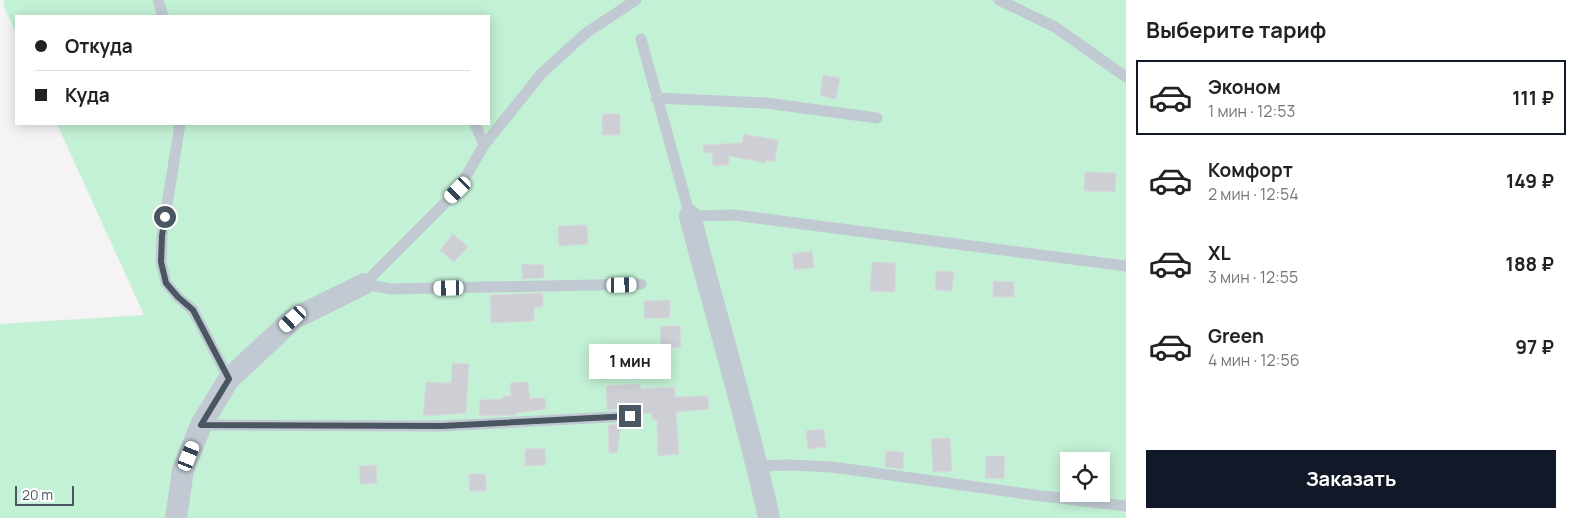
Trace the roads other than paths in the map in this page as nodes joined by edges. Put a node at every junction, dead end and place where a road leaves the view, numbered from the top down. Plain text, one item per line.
1 (158, 0) edge
2 (636, 0) edge
3 (999, 0) edge
4 (163, 15) edge
5 (642, 40) dead end
6 (1126, 76) edge
7 (656, 98) junction
8 (877, 118) dead end
9 (180, 125) edge
10 (475, 125) edge
11 (484, 145) junction
12 (690, 216) junction
13 (1126, 266) edge
14 (364, 284) junction
15 (641, 284) dead end
16 (229, 379) junction
17 (630, 416) dead end
18 (201, 425) junction
19 (758, 466) junction
20 (1126, 506) edge
21 (176, 518) edge
22 (769, 518) edge

1 - 4 lane
2 - 11 lane
3 - 6 lane
5 - 7 lane
7 - 8 lane
7 - 12 lane
9 - 16 lane
10 - 11 lane
11 - 14 lane
12 - 13 lane
12 - 19 street
14 - 15 lane
14 - 16 street
16 - 18 street
17 - 18 lane
18 - 21 street
19 - 20 lane
19 - 22 street

